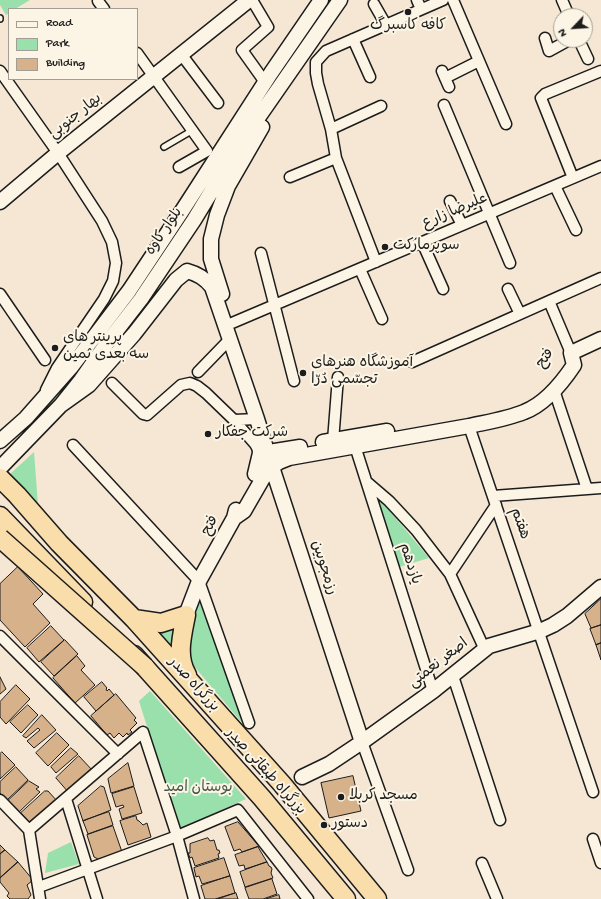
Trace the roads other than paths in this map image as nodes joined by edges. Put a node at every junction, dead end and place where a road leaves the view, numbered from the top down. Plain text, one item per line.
1 (251, 0) edge
2 (321, 0) edge
3 (340, 0) edge
4 (443, 0) edge
5 (453, 0) edge
6 (374, 4) dead end
7 (419, 5) edge
8 (386, 25) junction
9 (545, 38) dead end
10 (353, 39) junction
11 (554, 48) edge
12 (583, 48) edge
13 (181, 54) junction
14 (138, 55) edge
15 (588, 59) dead end
16 (479, 61) junction
17 (0, 71) edge
18 (601, 71) edge
19 (154, 76) junction
20 (370, 77) dead end
21 (262, 78) dead end
22 (445, 78) dead end
23 (283, 83) junction
24 (218, 102) dead end
25 (444, 105) dead end
26 (381, 106) dead end
27 (506, 124) dead end
28 (331, 129) junction
29 (192, 130) junction
30 (164, 147) dead end
31 (58, 153) junction
32 (336, 158) junction
33 (601, 166) edge
34 (179, 167) dead end
35 (290, 177) dead end
36 (573, 178) junction
37 (555, 186) junction
38 (450, 201) dead end
39 (0, 202) edge
40 (489, 214) junction
41 (462, 225) junction
42 (576, 230) dead end
43 (422, 242) junction
44 (261, 253) dead end
45 (376, 262) junction
46 (510, 263) dead end
47 (360, 269) junction
48 (601, 278) edge
49 (443, 289) dead end
50 (508, 289) dead end
51 (0, 294) edge
52 (549, 301) junction
53 (274, 305) junction
54 (520, 314) junction
55 (382, 319) dead end
56 (229, 329) junction
57 (601, 339) edge
58 (571, 353) junction
59 (45, 360) dead end
60 (412, 362) dead end
61 (198, 372) dead end
62 (338, 377) dead end
63 (294, 381) dead end
64 (112, 383) dead end
65 (553, 386) junction
66 (37, 405) junction
67 (61, 405) junction
68 (257, 419) junction
69 (234, 420) junction
70 (468, 422) junction
71 (0, 441) edge
72 (333, 441) junction
73 (354, 442) junction
74 (73, 445) dead end
75 (271, 458) junction
76 (0, 468) edge
77 (0, 478) edge
78 (367, 482) junction
79 (601, 488) edge
80 (588, 489) junction
81 (8, 494) edge
82 (495, 500) junction
83 (0, 516) edge
84 (234, 518) junction
85 (0, 521) edge
86 (0, 538) edge
87 (450, 574) junction
88 (199, 581) junction
89 (601, 586) edge
90 (186, 615) junction
91 (134, 619) junction
92 (540, 631) junction
93 (0, 636) edge
94 (484, 650) junction
95 (145, 667) junction
96 (453, 676) junction
97 (191, 683) junction
98 (434, 691) junction
99 (249, 723) dead end
100 (362, 742) junction
101 (118, 754) junction
102 (302, 777) dead end
103 (593, 792) dead end
104 (66, 799) junction
105 (0, 800) edge
106 (500, 820) dead end
107 (29, 830) junction
108 (177, 836) junction
109 (593, 839) dead end
110 (482, 863) dead end
111 (601, 863) edge
112 (88, 870) junction
113 (408, 870) dead end
114 (39, 887) junction
115 (40, 899) edge
116 (98, 899) edge
117 (194, 899) edge
118 (308, 899) edge
119 (343, 899) edge
120 (346, 899) edge
121 (376, 899) edge
122 (497, 899) edge

1 - 13 street, بهار جنوبی
1 - 21 street
2 - 66 street, بلوار کاوه
3 - 23 street, بلوار کاوه
4 - 7 street
5 - 16 street
6 - 8 street
7 - 8 street
8 - 10 street
9 - 11 street
10 - 20 street
10 - 28 street
12 - 15 street
13 - 19 street, بهار جنوبی
13 - 24 street
14 - 19 street
16 - 22 street
16 - 27 street
17 - 31 street
18 - 36 street
19 - 29 street
19 - 31 street, بهار جنوبی
23 - 56 street, رزمجوبین
23 - 67 street, بلوار کاوه
25 - 40 street
26 - 28 street
28 - 32 street
29 - 30 lane
29 - 34 street
31 - 39 street, بهار جنوبی
31 - 66 street
32 - 35 street
32 - 45 street
33 - 36 street, علیرضا زارع
36 - 37 street, علیرضا زارع
37 - 40 street, علیرضا زارع
37 - 42 street
38 - 41 street
40 - 41 street, علیرضا زارع
40 - 46 street
41 - 43 street, علیرضا زارع
43 - 45 street, علیرضا زارع
43 - 49 street
44 - 53 street
45 - 47 street, علیرضا زارع
47 - 53 street, علیرضا زارع
47 - 55 street
48 - 52 street
50 - 54 street
51 - 59 street
52 - 54 street
52 - 58 street
53 - 56 street, علیرضا زارع
53 - 63 street
54 - 60 street
56 - 61 street
56 - 67 street, رزمجوبین
56 - 68 street, رزمجوبین
56 - 75 street, رزمجوبین
57 - 58 street
58 - 65 street, فتح
62 - 72 street
64 - 69 street
65 - 70 street, فتح
65 - 80 street
66 - 71 street, بلوار کاوه
67 - 76 street, بلوار کاوه
68 - 69 street
68 - 75 street, رزمجوبین
69 - 75 street
70 - 73 street, فتح
70 - 82 street, هفتم
72 - 73 street, فتح
72 - 75 street, فتح
73 - 75 street, فتح
73 - 78 street, یازدهم
74 - 88 street
75 - 84 street, فتح
75 - 84 street
75 - 100 street, رزمجوبین
77 - 81 highway, بزرگراه صدر
78 - 87 street
78 - 98 street, یازدهم
79 - 80 street
80 - 82 street
81 - 91 highway, بزرگراه صدر
81 - 121 highway, بزرگراه طبقاتی صدر
82 - 87 street
82 - 92 street, هفتم
83 - 95 highway, بزرگراه طبقاتی صدر, bridge
84 - 88 street, فتح
85 - 119 highway, بزرگراه صدر
86 - 95 highway, bridge
87 - 94 street
88 - 90 street, فتح
88 - 99 street
89 - 92 street, اصغر نعمتی
90 - 91 highway
90 - 97 highway
91 - 97 highway, بزرگراه صدر
92 - 94 street, اصغر نعمتی
92 - 103 street, هفتم
93 - 101 street
94 - 96 street, اصغر نعمتی
95 - 120 highway, بزرگراه طبقاتی صدر
96 - 98 street, اصغر نعمتی
96 - 106 street
97 - 121 highway, بزرگراه صدر
98 - 100 street, اصغر نعمتی
100 - 102 street, اصغر نعمتی
100 - 113 street
101 - 104 street
101 - 108 street
104 - 107 street
104 - 112 street
105 - 107 street
107 - 114 street
108 - 112 street
108 - 117 street
108 - 118 street
109 - 111 street
110 - 122 street
112 - 114 street
112 - 116 street
114 - 115 street

